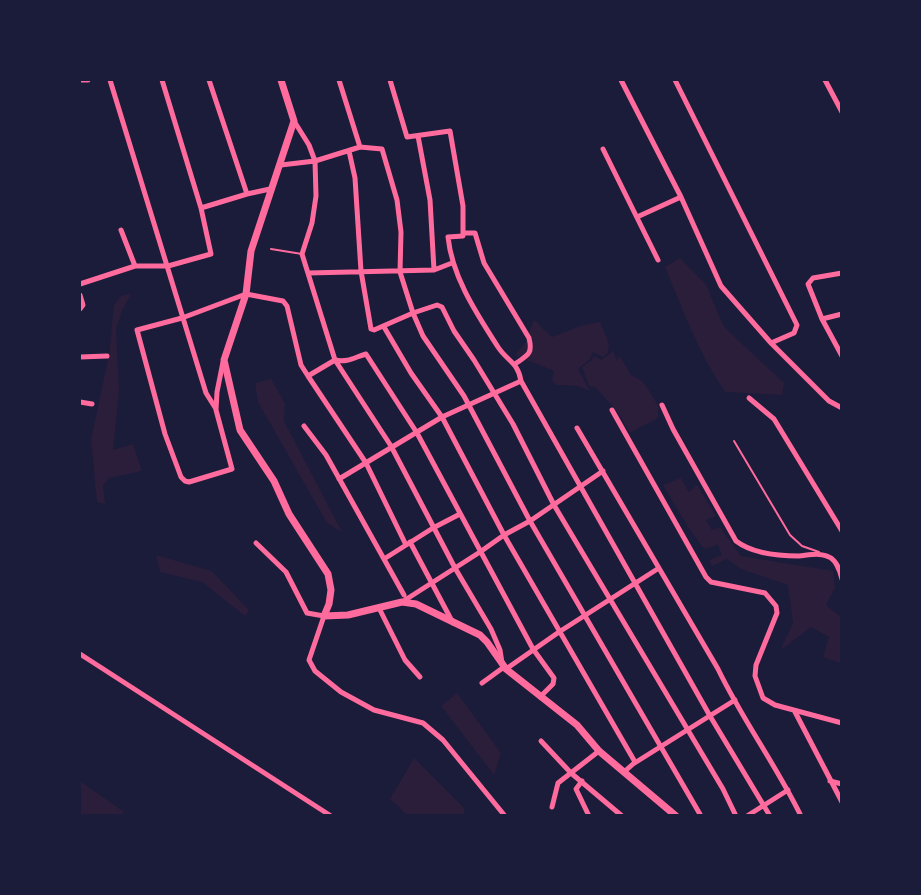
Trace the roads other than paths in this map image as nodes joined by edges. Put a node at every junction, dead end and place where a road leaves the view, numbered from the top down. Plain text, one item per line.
1 (80, 80) edge
2 (88, 80) edge
3 (110, 80) edge
4 (162, 80) edge
5 (209, 80) edge
6 (281, 80) edge
7 (339, 80) edge
8 (390, 80) edge
9 (621, 80) edge
10 (675, 80) edge
11 (825, 80) edge
12 (842, 112) edge
13 (294, 121) junction
14 (418, 136) junction
15 (360, 147) junction
16 (603, 149) dead end
17 (349, 151) junction
18 (315, 161) junction
19 (281, 165) junction
20 (270, 189) junction
21 (247, 194) junction
22 (681, 197) junction
23 (201, 208) junction
24 (637, 217) junction
25 (121, 230) dead end
26 (463, 235) junction
27 (271, 249) dead end
28 (302, 254) junction
29 (657, 260) dead end
30 (452, 264) junction
31 (135, 266) junction
32 (168, 266) junction
33 (434, 270) junction
34 (361, 272) junction
35 (400, 272) junction
36 (308, 273) junction
37 (842, 273) edge
38 (80, 284) edge
39 (246, 294) junction
40 (80, 295) edge
41 (80, 309) edge
42 (413, 313) junction
43 (842, 314) edge
44 (182, 318) junction
45 (822, 319) junction
46 (384, 327) junction
47 (771, 342) junction
48 (107, 356) dead end
49 (842, 356) edge
50 (80, 357) edge
51 (224, 360) junction
52 (335, 360) junction
53 (515, 364) junction
54 (308, 376) junction
55 (521, 381) junction
56 (493, 394) junction
57 (749, 398) dead end
58 (80, 402) edge
59 (92, 404) dead end
60 (662, 405) dead end
61 (469, 406) junction
62 (840, 407) edge
63 (216, 410) junction
64 (612, 410) dead end
65 (442, 417) junction
66 (304, 426) dead end
67 (577, 428) dead end
68 (417, 433) junction
69 (734, 441) dead end
70 (391, 446) junction
71 (366, 462) junction
72 (603, 471) junction
73 (339, 479) junction
74 (580, 487) junction
75 (554, 505) junction
76 (460, 514) junction
77 (531, 521) junction
78 (433, 528) junction
79 (842, 531) edge
80 (504, 535) junction
81 (256, 543) dead end
82 (408, 544) junction
83 (480, 552) junction
84 (823, 554) junction
85 (384, 559) junction
86 (454, 568) junction
87 (659, 568) junction
88 (842, 579) edge
89 (634, 583) junction
90 (432, 584) junction
91 (403, 598) junction
92 (611, 600) junction
93 (379, 608) junction
94 (324, 616) junction
95 (585, 616) junction
96 (453, 623) junction
97 (559, 632) junction
98 (533, 649) junction
99 (80, 654) edge
100 (504, 667) junction
101 (420, 677) dead end
102 (482, 683) dead end
103 (540, 697) junction
104 (735, 700) junction
105 (794, 710) junction
106 (710, 716) junction
107 (842, 723) edge
108 (687, 730) junction
109 (541, 741) dead end
110 (662, 747) junction
111 (599, 751) junction
112 (635, 762) junction
113 (624, 772) junction
114 (571, 773) junction
115 (582, 782) junction
116 (830, 782) junction
117 (842, 784) edge
118 (788, 790) junction
119 (842, 802) edge
120 (764, 804) junction
121 (552, 807) dead end
122 (332, 816) edge
123 (505, 816) edge
124 (589, 816) edge
125 (622, 816) edge
126 (676, 816) edge
127 (700, 816) edge
128 (736, 816) edge
129 (747, 816) edge
130 (770, 816) edge
131 (801, 816) edge

1 - 2 street
3 - 32 street
4 - 23 street
5 - 21 street
6 - 13 street
7 - 15 street
8 - 14 street
9 - 22 street
10 - 47 street
11 - 12 street
13 - 18 street
13 - 19 street
14 - 26 street
14 - 33 street
15 - 17 street
15 - 35 street
16 - 24 street
17 - 18 street
17 - 34 street
18 - 19 street
18 - 28 street
19 - 20 street
20 - 21 street
20 - 39 street
21 - 23 street
22 - 24 street
22 - 47 street
23 - 32 street
24 - 29 street
25 - 31 street
26 - 30 street
26 - 53 street
27 - 28 lane
28 - 36 street
30 - 33 street
30 - 53 street
31 - 32 street
31 - 38 street
32 - 44 street
33 - 35 street
34 - 35 street
34 - 36 street
34 - 46 street
35 - 42 street
36 - 52 street
37 - 45 street
39 - 44 street
39 - 51 street
39 - 54 street
40 - 41 street
42 - 46 street
42 - 56 street
42 - 61 street
43 - 45 street
44 - 63 street
44 - 63 street
45 - 49 street
46 - 65 street
47 - 62 street
48 - 50 street
51 - 63 street
51 - 94 street
52 - 54 street
52 - 68 street
52 - 70 street
53 - 55 street
54 - 71 street
55 - 56 street
55 - 74 street
56 - 61 street
56 - 75 street
57 - 79 street
58 - 59 street
60 - 84 street
61 - 65 street
61 - 77 street
64 - 105 street
65 - 68 street
65 - 80 street
66 - 73 street
67 - 72 street
68 - 70 street
68 - 76 street
69 - 84 lane
70 - 71 street
70 - 78 street
71 - 73 street
71 - 82 street
72 - 74 street
72 - 87 street
73 - 85 street
74 - 75 street
74 - 89 street
75 - 77 street
75 - 92 street
76 - 78 street
76 - 83 street
77 - 80 street
77 - 95 street
78 - 82 street
78 - 86 street
80 - 83 street
80 - 97 street
81 - 94 street
82 - 85 street
82 - 90 street
83 - 86 street
83 - 98 street
84 - 88 street
85 - 91 street
86 - 90 street
86 - 100 street
87 - 89 street
87 - 104 street
89 - 92 street
89 - 106 street
90 - 91 street
90 - 96 street
91 - 93 street
91 - 96 street
92 - 95 street
92 - 108 street
93 - 94 street
93 - 101 street
94 - 123 street
95 - 97 street
95 - 110 street
96 - 100 street
97 - 98 street
97 - 112 street
98 - 100 street
98 - 103 street
99 - 122 street
100 - 102 street
100 - 103 street
103 - 111 street
104 - 106 street
104 - 118 street
105 - 107 street
105 - 116 street
106 - 108 street
106 - 120 street
108 - 110 street
108 - 128 street
109 - 114 street
110 - 112 street
110 - 127 street
111 - 113 street
111 - 114 street
112 - 113 street
113 - 126 street
114 - 115 street
114 - 121 street
115 - 124 street
115 - 125 street
116 - 117 street
116 - 119 street
118 - 120 street
118 - 131 street
120 - 129 street
120 - 130 street

